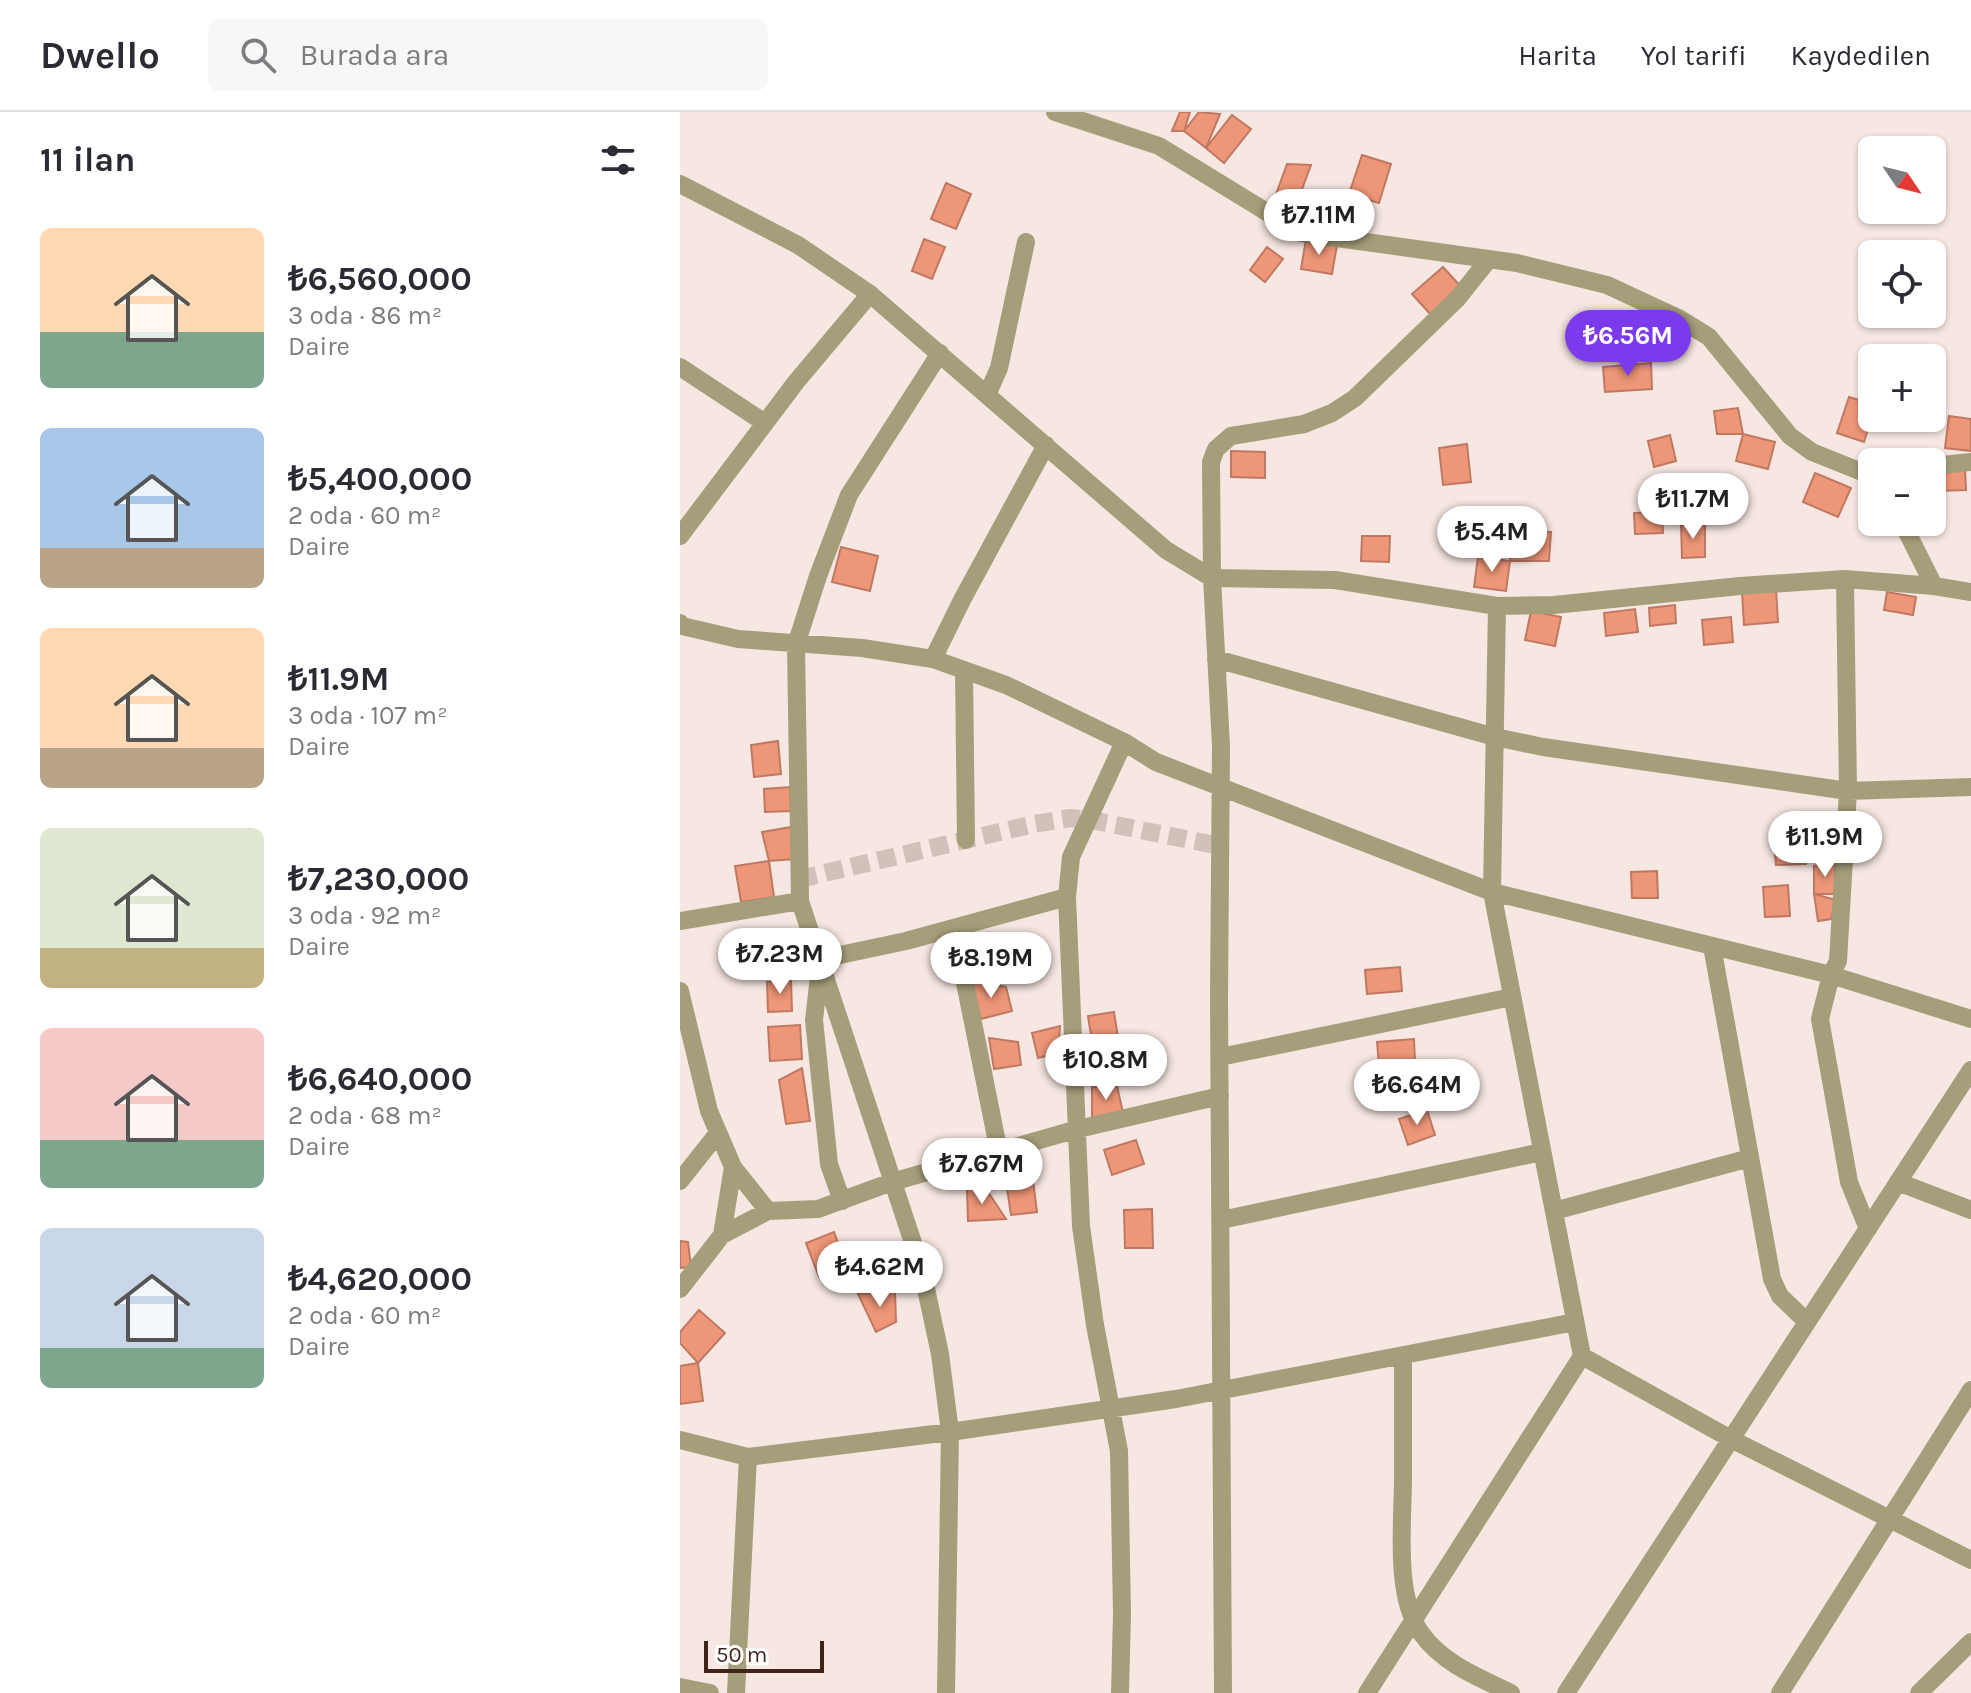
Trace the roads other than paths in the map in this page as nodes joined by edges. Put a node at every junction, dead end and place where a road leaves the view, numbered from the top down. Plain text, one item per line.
1 (1055, 112) edge
2 (680, 184) edge
3 (1026, 242) dead end
4 (1489, 259) junction
5 (870, 294) junction
6 (940, 353) junction
7 (680, 367) edge
8 (987, 395) junction
9 (765, 423) junction
10 (1046, 445) junction
11 (1971, 462) edge
12 (1946, 465) edge
13 (1858, 470) edge
14 (680, 536) edge
15 (1909, 536) edge
16 (1212, 578) junction
17 (1845, 579) junction
18 (1934, 586) junction
19 (1971, 592) edge
20 (1497, 606) junction
21 (681, 628) edge
22 (796, 645) junction
23 (933, 659) junction
24 (1216, 659) junction
25 (964, 670) junction
26 (1495, 737) junction
27 (1124, 742) junction
28 (1971, 787) edge
29 (1221, 788) junction
30 (1848, 791) junction
31 (966, 840) dead end
32 (1492, 892) junction
33 (1067, 897) junction
34 (800, 901) junction
35 (680, 921) edge
36 (954, 928) junction
37 (1712, 946) junction
38 (821, 959) junction
39 (1831, 975) junction
40 (680, 991) edge
41 (1512, 997) junction
42 (1971, 1019) edge
43 (1220, 1057) junction
44 (1971, 1070) edge
45 (1220, 1096) junction
46 (1078, 1129) junction
47 (718, 1133) junction
48 (999, 1152) junction
49 (1542, 1152) junction
50 (1750, 1158) junction
51 (733, 1167) junction
52 (680, 1181) edge
53 (892, 1182) junction
54 (1898, 1182) junction
55 (842, 1201) junction
56 (1971, 1210) edge
57 (768, 1211) junction
58 (1554, 1211) junction
59 (1221, 1220) junction
60 (1868, 1229) junction
61 (722, 1235) junction
62 (680, 1289) edge
63 (1575, 1322) junction
64 (1807, 1322) junction
65 (1403, 1355) junction
66 (1582, 1356) junction
67 (1222, 1390) junction
68 (1971, 1390) edge
69 (1111, 1409) junction
70 (950, 1432) junction
71 (1731, 1439) junction
72 (680, 1440) edge
73 (748, 1457) junction
74 (1889, 1519) junction
75 (1971, 1560) edge
76 (1413, 1621) junction
77 (1971, 1642) edge
78 (680, 1687) edge
79 (710, 1693) edge
80 (736, 1693) edge
81 (946, 1693) edge
82 (1120, 1693) edge
83 (1223, 1693) edge
84 (1367, 1693) edge
85 (1511, 1693) edge
86 (1566, 1693) edge
87 (1780, 1693) edge
88 (1919, 1693) edge

1 - 4 street
2 - 5 street
3 - 8 street
4 - 13 street
4 - 16 street
5 - 6 street
5 - 9 street
6 - 8 street
6 - 22 street
7 - 9 street
8 - 10 street
9 - 14 street
10 - 16 street
10 - 23 street
11 - 12 street
15 - 18 street
16 - 20 street
16 - 24 street
17 - 18 street
17 - 20 street
17 - 30 street
18 - 19 street
20 - 26 street
21 - 22 street
22 - 23 street
22 - 34 street
23 - 25 street
24 - 26 street
24 - 29 street
25 - 27 street
25 - 31 street
26 - 30 street
26 - 32 street
27 - 29 street
27 - 33 street
28 - 30 street
29 - 32 street
29 - 43 street
30 - 39 street
32 - 37 street
32 - 41 street
33 - 36 street
33 - 46 street
34 - 35 street
34 - 38 street
36 - 38 street
36 - 48 street
37 - 39 street
37 - 50 street
38 - 53 street
38 - 55 street
39 - 42 street
39 - 60 street
40 - 47 street
41 - 43 street
41 - 49 street
43 - 45 street
44 - 54 street
45 - 46 street
45 - 59 street
46 - 48 street
46 - 69 street
47 - 51 street
47 - 52 street
48 - 53 street
49 - 58 street
49 - 59 street
50 - 58 street
50 - 64 street
51 - 57 street
51 - 61 street
53 - 55 street
53 - 70 street
54 - 56 street
54 - 60 street
55 - 57 street
57 - 61 street
58 - 63 street
59 - 67 street
60 - 64 street
61 - 62 street
63 - 65 street
63 - 66 street
64 - 71 street
65 - 67 street
65 - 76 street
66 - 71 street
66 - 76 street
67 - 69 street
67 - 83 street
68 - 74 street
69 - 70 street
69 - 82 street
70 - 73 street
70 - 81 street
71 - 74 street
71 - 86 street
72 - 73 street
73 - 80 street
74 - 75 street
74 - 87 street
76 - 84 street
76 - 85 street
77 - 88 street
78 - 79 street

